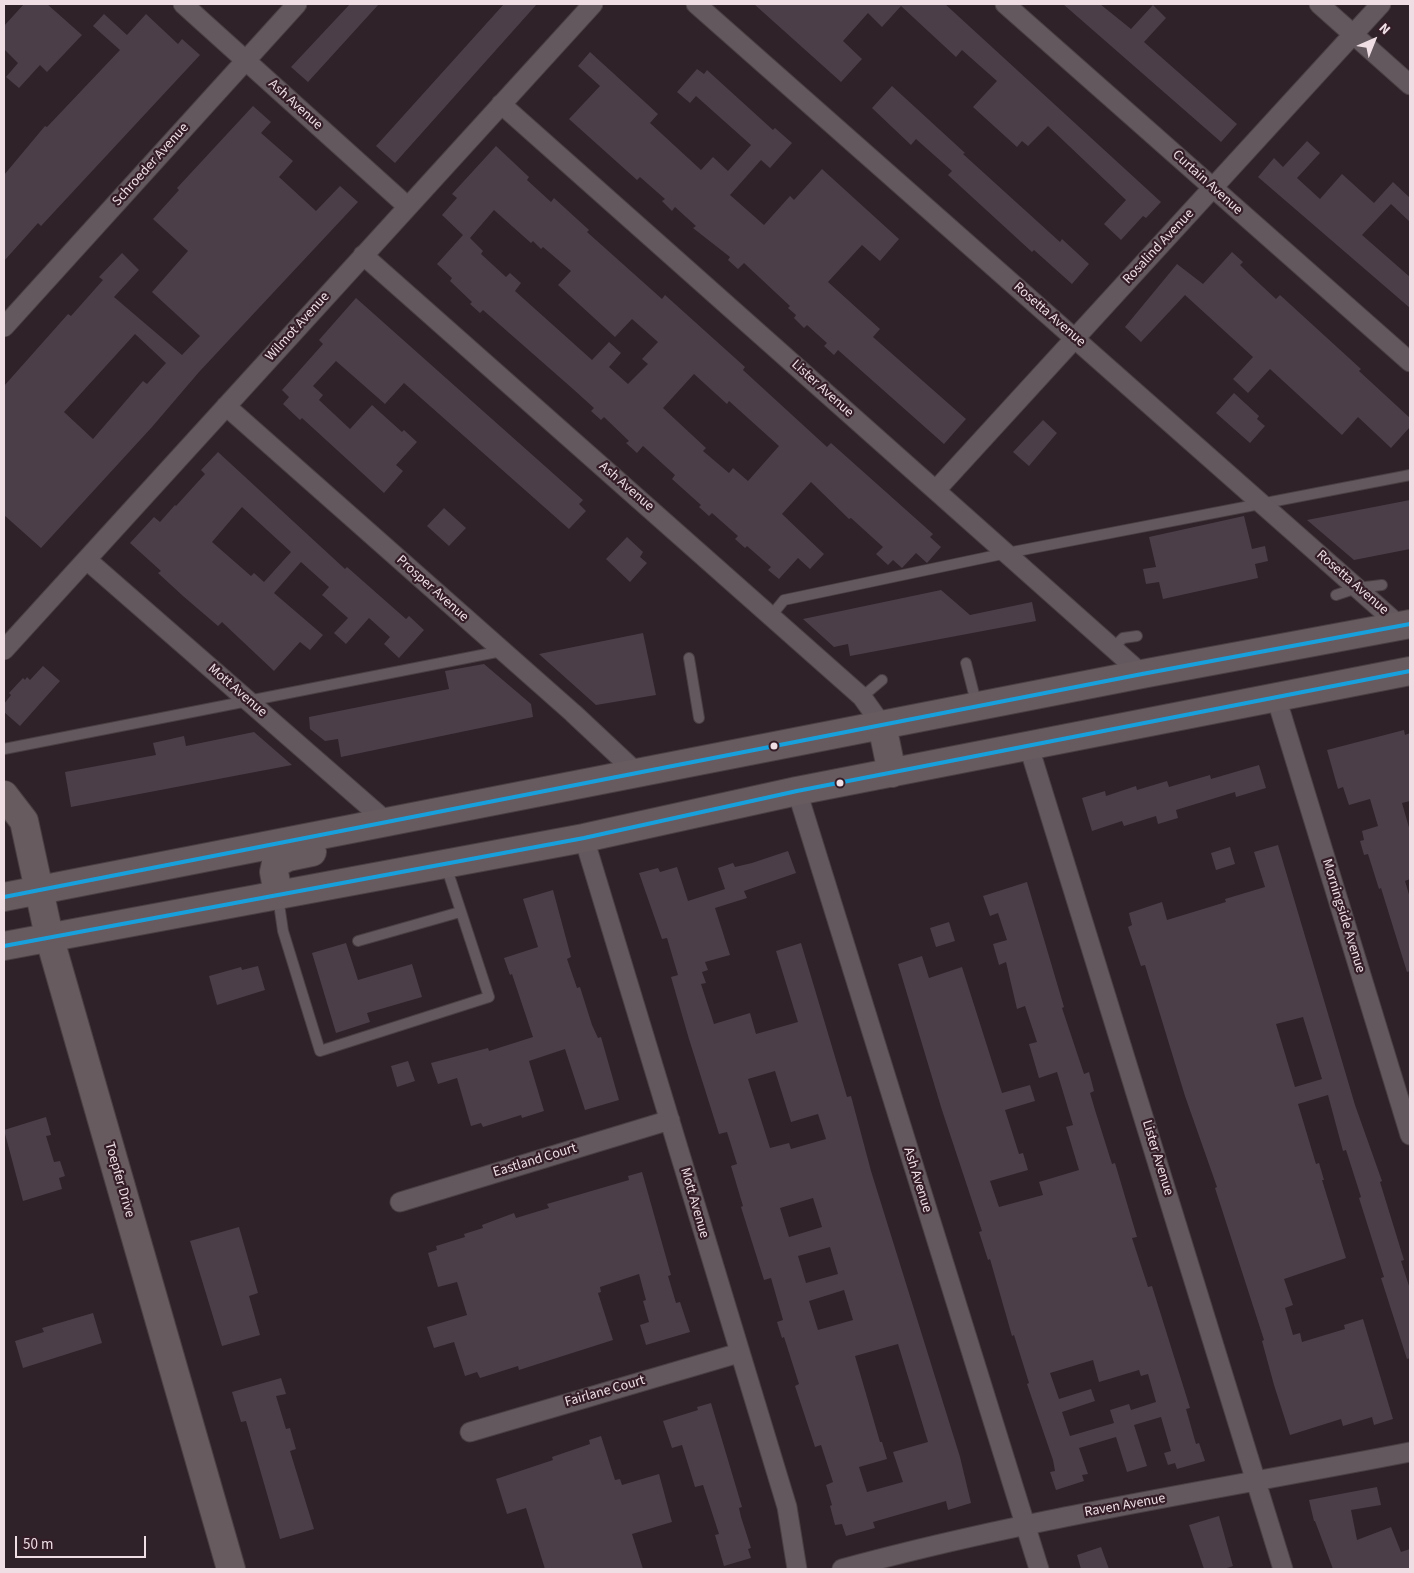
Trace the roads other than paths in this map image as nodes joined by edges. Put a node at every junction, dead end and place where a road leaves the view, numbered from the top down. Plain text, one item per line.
1 (183, 4) edge
2 (298, 4) edge
3 (593, 4) edge
4 (696, 4) edge
5 (1005, 4) edge
6 (1319, 4) edge
7 (1381, 4) edge
8 (1353, 34) junction
9 (246, 60) junction
10 (1410, 85) edge
11 (501, 104) junction
12 (1212, 188) junction
13 (407, 206) junction
14 (363, 256) junction
15 (4, 327) edge
16 (1075, 338) junction
17 (1410, 362) edge
18 (226, 406) junction
19 (1410, 475) edge
20 (936, 490) junction
21 (1260, 503) junction
22 (1007, 554) junction
23 (87, 560) junction
24 (1382, 585) dead end
25 (1356, 588) junction
26 (1336, 596) dead end
27 (771, 616) junction
28 (1405, 625) edge
29 (1138, 636) dead end
30 (1113, 648) junction
31 (4, 650) edge
32 (502, 651) junction
33 (689, 658) dead end
34 (966, 663) dead end
35 (1410, 671) edge
36 (1142, 674) junction
37 (882, 680) dead end
38 (862, 697) junction
39 (1276, 697) junction
40 (249, 701) junction
41 (977, 707) junction
42 (699, 718) dead end
43 (882, 725) junction
44 (1029, 747) junction
45 (4, 749) edge
46 (637, 773) junction
47 (892, 773) junction
48 (797, 791) junction
49 (4, 795) edge
50 (380, 824) junction
51 (584, 838) junction
52 (446, 863) junction
53 (39, 889) junction
54 (278, 894) junction
55 (4, 896) edge
56 (460, 912) junction
57 (49, 936) junction
58 (358, 941) dead end
59 (4, 946) edge
60 (670, 1120) junction
61 (1410, 1135) edge
62 (400, 1202) dead end
63 (739, 1353) junction
64 (470, 1432) dead end
65 (1410, 1452) edge
66 (1257, 1482) junction
67 (1026, 1525) junction
68 (231, 1569) edge
69 (797, 1569) edge
70 (842, 1569) edge
71 (1039, 1569) edge
72 (1283, 1569) edge

1 - 9 street, Ash Avenue
2 - 9 street, Schroeder Avenue
3 - 11 street, Wilmot Avenue
4 - 16 street, Rosetta Avenue
5 - 12 street, Curtain Avenue
6 - 8 street
7 - 8 street, Rosalind Avenue
8 - 10 street
8 - 12 street, Rosalind Avenue
9 - 13 street, Ash Avenue
9 - 15 street, Schroeder Avenue
11 - 13 street, Wilmot Avenue
11 - 20 street, Lister Avenue
12 - 16 street, Rosalind Avenue
12 - 17 street, Curtain Avenue
13 - 14 street, Wilmot Avenue
14 - 18 street, Wilmot Avenue
14 - 27 street, Ash Avenue
16 - 20 street, Rosalind Avenue
16 - 21 street, Rosetta Avenue
18 - 23 street, Wilmot Avenue
18 - 32 street, Prosper Avenue
19 - 21 lane
20 - 22 street, Lister Avenue
21 - 22 lane
21 - 25 street, Rosetta Avenue
22 - 27 lane
22 - 30 street, Lister Avenue
23 - 31 street, Wilmot Avenue
23 - 40 street, Mott Avenue
24 - 25 lane
25 - 26 lane
25 - 28 street, Rosetta Avenue
27 - 38 street, Ash Avenue
28 - 36 street
29 - 30 lane
30 - 36 street, Lister Avenue
32 - 40 lane
32 - 46 street, Prosper Avenue
33 - 42 lane
34 - 41 lane
35 - 39 street
36 - 41 street
37 - 38 lane
38 - 43 street, Ash Avenue
39 - 44 street
39 - 61 street, Morningside Avenue
40 - 45 lane
40 - 50 street, Mott Avenue
41 - 43 street
43 - 46 street
43 - 47 street
44 - 47 street
44 - 66 street, Lister Avenue
46 - 50 street
47 - 48 street
48 - 51 street
48 - 67 street, Ash Avenue
49 - 53 street, Toepfer Drive
50 - 53 street
50 - 54 street
51 - 52 street
51 - 60 street, Mott Avenue
52 - 54 street
52 - 56 lane
53 - 55 street
53 - 57 street, Toepfer Drive
54 - 56 lane
54 - 57 street
56 - 58 lane
57 - 59 street
57 - 68 street, Toepfer Drive
60 - 62 street, Eastland Court
60 - 63 street, Mott Avenue
63 - 64 street, Fairlane Court
63 - 69 street, Mott Avenue
65 - 66 street, Raven Avenue
66 - 67 street, Raven Avenue
66 - 72 street, Lister Avenue
67 - 70 street, Raven Avenue
67 - 71 street, Ash Avenue

